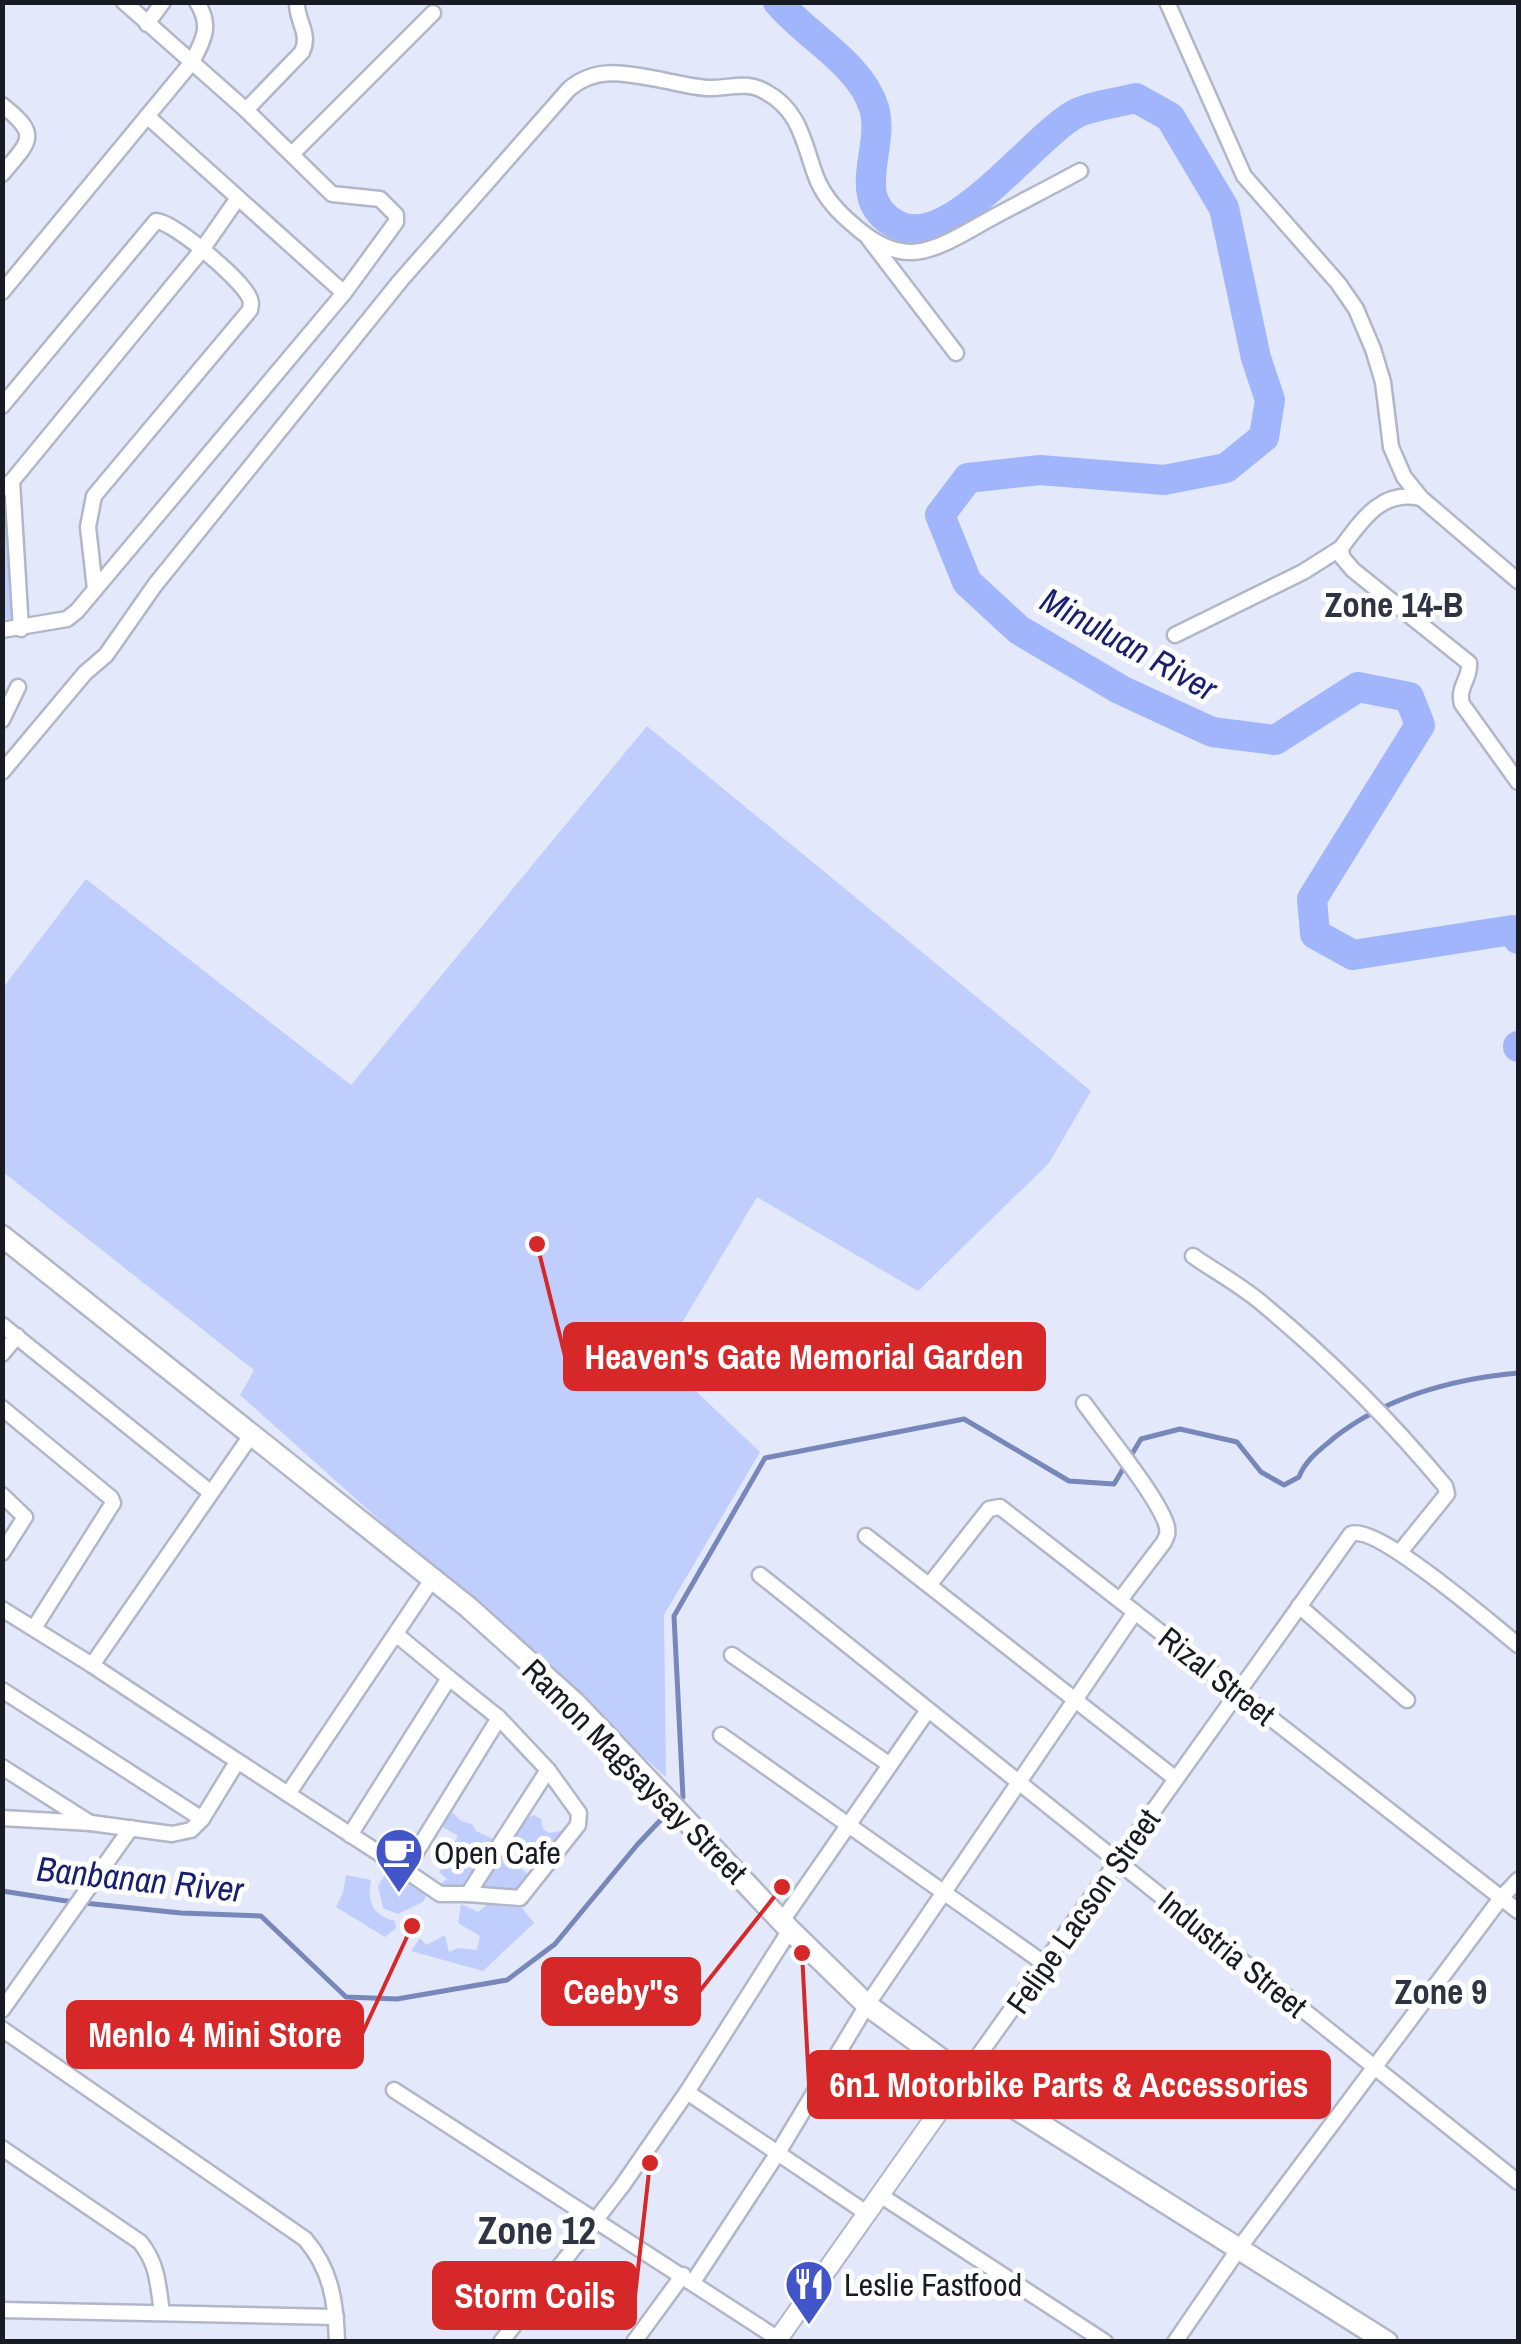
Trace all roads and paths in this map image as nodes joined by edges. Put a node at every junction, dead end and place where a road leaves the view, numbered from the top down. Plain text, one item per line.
1 (124, 2) edge
2 (163, 2) edge
3 (197, 2) edge
4 (298, 2) edge
5 (1167, 2) edge
6 (433, 14) dead end
7 (147, 24) junction
8 (192, 62) junction
9 (2, 105) edge
10 (246, 110) junction
11 (147, 116) junction
12 (292, 154) junction
13 (1080, 171) dead end
14 (2, 174) edge
15 (238, 198) junction
16 (868, 239) junction
17 (201, 251) junction
18 (2, 292) edge
19 (344, 293) junction
20 (956, 353) dead end
21 (2, 406) edge
22 (7, 485) edge
23 (1421, 498) junction
24 (1342, 548) junction
25 (1518, 580) edge
26 (95, 589) junction
27 (21, 629) junction
28 (2, 630) edge
29 (1176, 634) dead end
30 (18, 687) dead end
31 (2, 720) edge
32 (2, 772) edge
33 (1518, 782) edge
34 (2, 1236) edge
35 (1193, 1256) dead end
36 (2, 1325) edge
37 (17, 1336) junction
38 (2, 1354) edge
39 (1084, 1403) dead end
40 (2, 1408) edge
41 (252, 1434) junction
42 (210, 1492) junction
43 (2, 1495) edge
44 (866, 1536) dead end
45 (1400, 1552) junction
46 (2, 1553) edge
47 (760, 1575) dead end
48 (434, 1578) junction
49 (930, 1584) junction
50 (1120, 1600) junction
51 (1299, 1606) junction
52 (2, 1609) edge
53 (1135, 1612) junction
54 (34, 1628) junction
55 (397, 1635) junction
56 (1518, 1645) edge
57 (732, 1655) dead end
58 (92, 1665) junction
59 (449, 1678) junction
60 (2, 1690) edge
61 (1238, 1692) junction
62 (1076, 1698) junction
63 (1407, 1700) dead end
64 (928, 1710) junction
65 (499, 1718) junction
66 (721, 1736) dead end
67 (237, 1762) junction
68 (890, 1765) junction
69 (2, 1766) edge
70 (548, 1770) junction
71 (1176, 1779) junction
72 (1018, 1782) junction
73 (288, 1794) junction
74 (2, 1818) edge
75 (202, 1819) junction
76 (91, 1823) junction
77 (848, 1825) junction
78 (131, 1828) junction
79 (350, 1835) junction
80 (1118, 1862) junction
81 (405, 1870) junction
82 (1518, 1880) edge
83 (943, 1892) junction
84 (468, 1894) junction
85 (1501, 1898) junction
86 (1518, 1911) edge
87 (786, 1925) junction
88 (1044, 1964) junction
89 (867, 2005) junction
90 (2, 2010) edge
91 (2, 2029) edge
92 (1374, 2067) junction
93 (964, 2076) junction
94 (394, 2090) dead end
95 (687, 2092) junction
96 (2, 2148) edge
97 (778, 2151) junction
98 (1518, 2182) edge
99 (880, 2195) junction
100 (868, 2214) junction
101 (596, 2221) junction
102 (1240, 2247) junction
103 (688, 2279) junction
104 (2, 2310) edge
105 (162, 2313) junction
106 (336, 2317) junction
107 (779, 2340) edge
108 (337, 2342) edge
109 (501, 2342) edge
110 (634, 2342) edge
111 (1105, 2342) edge
112 (1175, 2342) edge
113 (1388, 2342) edge

1 - 7 street
2 - 7 street
3 - 8 street
4 - 10 street
5 - 23 street
6 - 12 street
7 - 8 street
8 - 10 street
8 - 11 street
9 - 14 street
10 - 12 street
11 - 15 street
11 - 18 street
12 - 19 street
13 - 16 street
15 - 17 street
15 - 19 street
16 - 20 street
16 - 32 street
17 - 21 street
17 - 22 street
17 - 26 street
19 - 26 street
22 - 27 street
23 - 24 street
23 - 25 street
24 - 29 street
24 - 33 street
26 - 27 street
27 - 28 street
30 - 31 street
34 - 41 main road, Ramon Magsaysay Street
35 - 45 street
36 - 37 street
37 - 38 street
37 - 42 street
39 - 50 street
40 - 54 street
41 - 42 street
41 - 48 main road, Ramon Magsaysay Street
42 - 58 street
43 - 46 street
44 - 49 street
45 - 51 street, Felipe Lacson Street
45 - 56 street
47 - 64 street, Industria Street
48 - 55 street
48 - 87 main road, Ramon Magsaysay Street
49 - 50 street, Rizal Street
49 - 62 street
50 - 53 street, Rizal Street
51 - 61 street, Felipe Lacson Street
51 - 63 street
52 - 54 street
53 - 61 street, Rizal Street
53 - 62 street
54 - 58 street
55 - 59 street
55 - 73 street
57 - 68 street
58 - 67 street
59 - 65 street
59 - 79 street
60 - 75 street
61 - 71 street, Felipe Lacson Street
61 - 85 street, Rizal Street
62 - 71 street
62 - 72 street
64 - 68 street
64 - 72 street, Industria Street
65 - 70 street
65 - 81 street
66 - 77 street
67 - 73 street
67 - 75 street
68 - 77 street
69 - 76 street
70 - 84 street
70 - 84 street
71 - 80 street, Felipe Lacson Street
72 - 80 street, Industria Street
72 - 83 street
73 - 79 street
74 - 76 street
75 - 78 street
76 - 78 street
77 - 83 street
77 - 87 street
78 - 90 street
79 - 81 street
80 - 88 street, Felipe Lacson Street
80 - 92 street, Industria Street
81 - 84 street
82 - 85 street
83 - 88 street
83 - 89 street
85 - 86 street, Rizal Street
85 - 92 street
87 - 89 main road, Ramon Magsaysay Street
87 - 95 street
88 - 93 street, Felipe Lacson Street
89 - 93 main road, Ramon Magsaysay Street
89 - 97 street
91 - 106 street
92 - 98 street, Industria Street
92 - 102 street
93 - 99 street, Felipe Lacson Street
93 - 102 main road, Ramon Magsaysay Street
94 - 101 street
95 - 97 street
95 - 101 street
96 - 105 street
97 - 100 street
97 - 103 street
99 - 100 street, Felipe Lacson Street
99 - 111 street
100 - 107 street, Felipe Lacson Street
101 - 103 street
101 - 109 street
102 - 112 street
102 - 113 main road, Ramon Magsaysay Street
103 - 107 street
103 - 110 street
104 - 105 street
105 - 106 street
106 - 108 street

